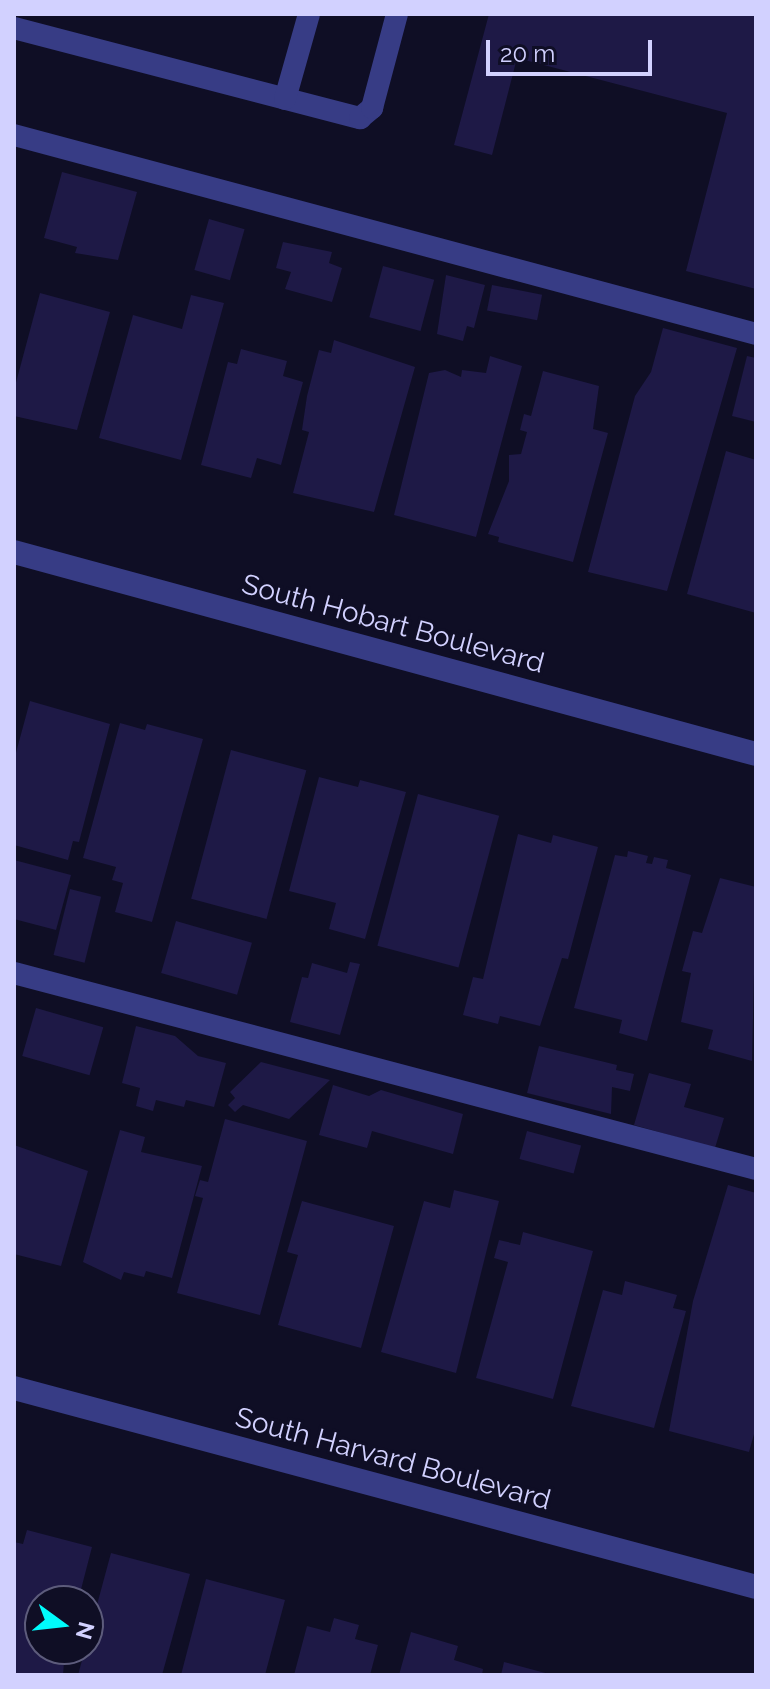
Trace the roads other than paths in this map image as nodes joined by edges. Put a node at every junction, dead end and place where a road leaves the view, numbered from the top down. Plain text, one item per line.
1 (309, 14) edge
2 (397, 14) edge
3 (14, 28) edge
4 (285, 99) junction
5 (14, 135) edge
6 (756, 334) edge
7 (14, 552) edge
8 (756, 754) edge
9 (14, 973) edge
10 (756, 1169) edge
11 (14, 1388) edge
12 (756, 1587) edge

1 - 4 lane
2 - 4 lane
3 - 4 lane
5 - 6 lane
7 - 8 street, South Hobart Boulevard
9 - 10 lane
11 - 12 street, South Harvard Boulevard

